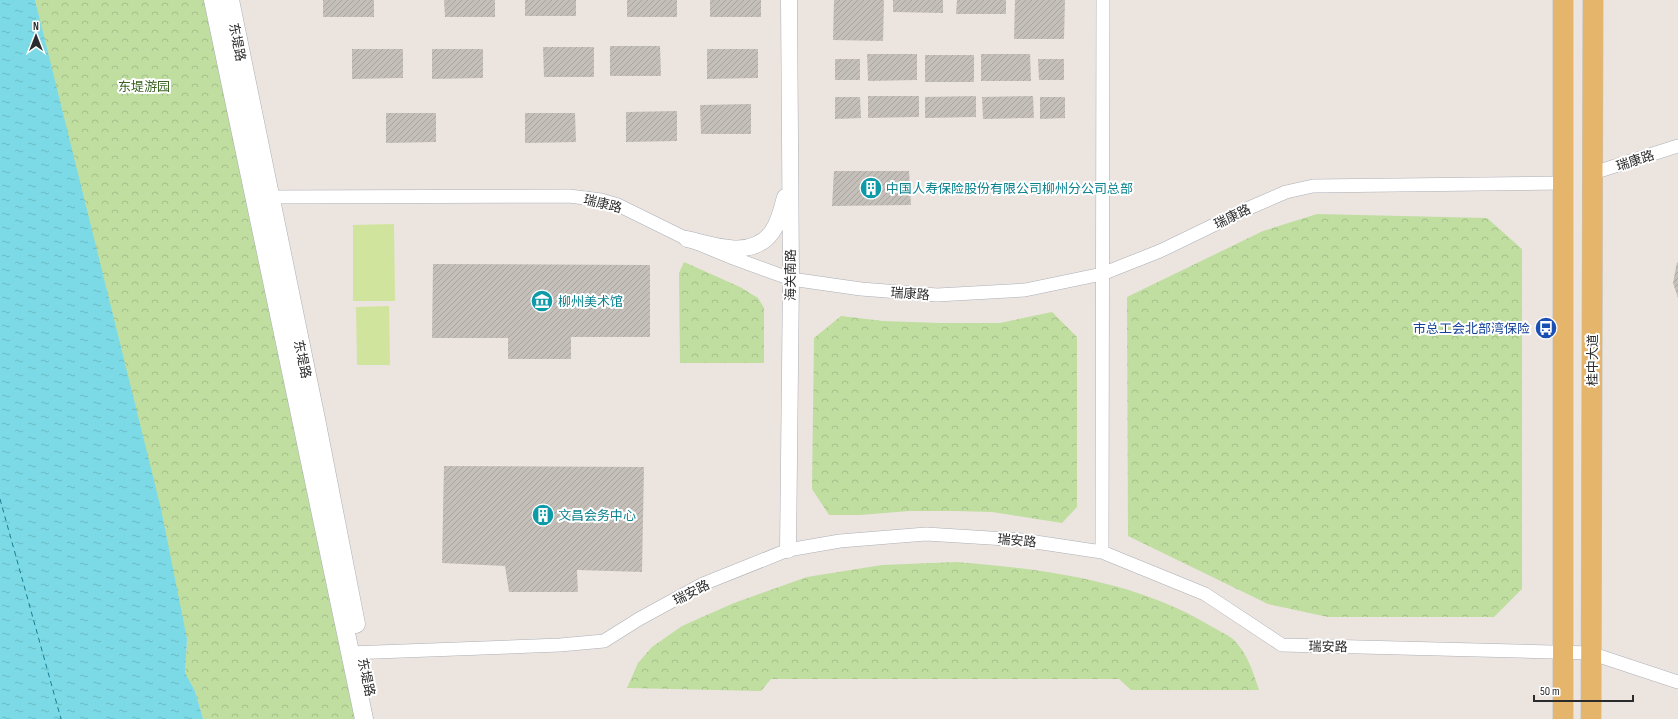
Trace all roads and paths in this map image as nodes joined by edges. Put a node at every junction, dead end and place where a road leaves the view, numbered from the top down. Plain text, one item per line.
1 (213, 0) edge
2 (230, 0) edge
3 (789, 0) edge
4 (1103, 0) edge
5 (1563, 0) edge
6 (1593, 0) edge
7 (1678, 146) edge
8 (1593, 174) junction
9 (790, 180) junction
10 (1564, 183) junction
11 (262, 201) junction
12 (687, 239) junction
13 (1102, 274) junction
14 (790, 279) junction
15 (788, 550) junction
16 (1102, 552) junction
17 (1563, 651) junction
18 (355, 652) junction
19 (1590, 653) junction
20 (1678, 682) edge
21 (364, 719) edge
22 (376, 719) edge
23 (1563, 719) edge
24 (1591, 719) edge

1 - 11 main road
2 - 11 main road, 东堤路
3 - 9 street, 海关南路
4 - 13 street
5 - 10 main road
6 - 8 main road, 桂中大道
7 - 8 street, 瑞康路
8 - 19 main road, 桂中大道
9 - 12 street
9 - 14 street, 海关南路
10 - 13 street, 瑞康路
10 - 17 main road
11 - 12 street, 瑞康路
11 - 18 main road
12 - 14 street, 瑞康路
13 - 14 street, 瑞康路
13 - 16 street
14 - 15 street, 海关南路
15 - 16 street, 瑞安路
15 - 18 street, 瑞安路
16 - 17 street, 瑞安路
17 - 19 street, 瑞安路
17 - 23 main road
18 - 21 main road
18 - 22 main road, 东堤路
19 - 20 street, 瑞安路
19 - 24 main road, 桂中大道

